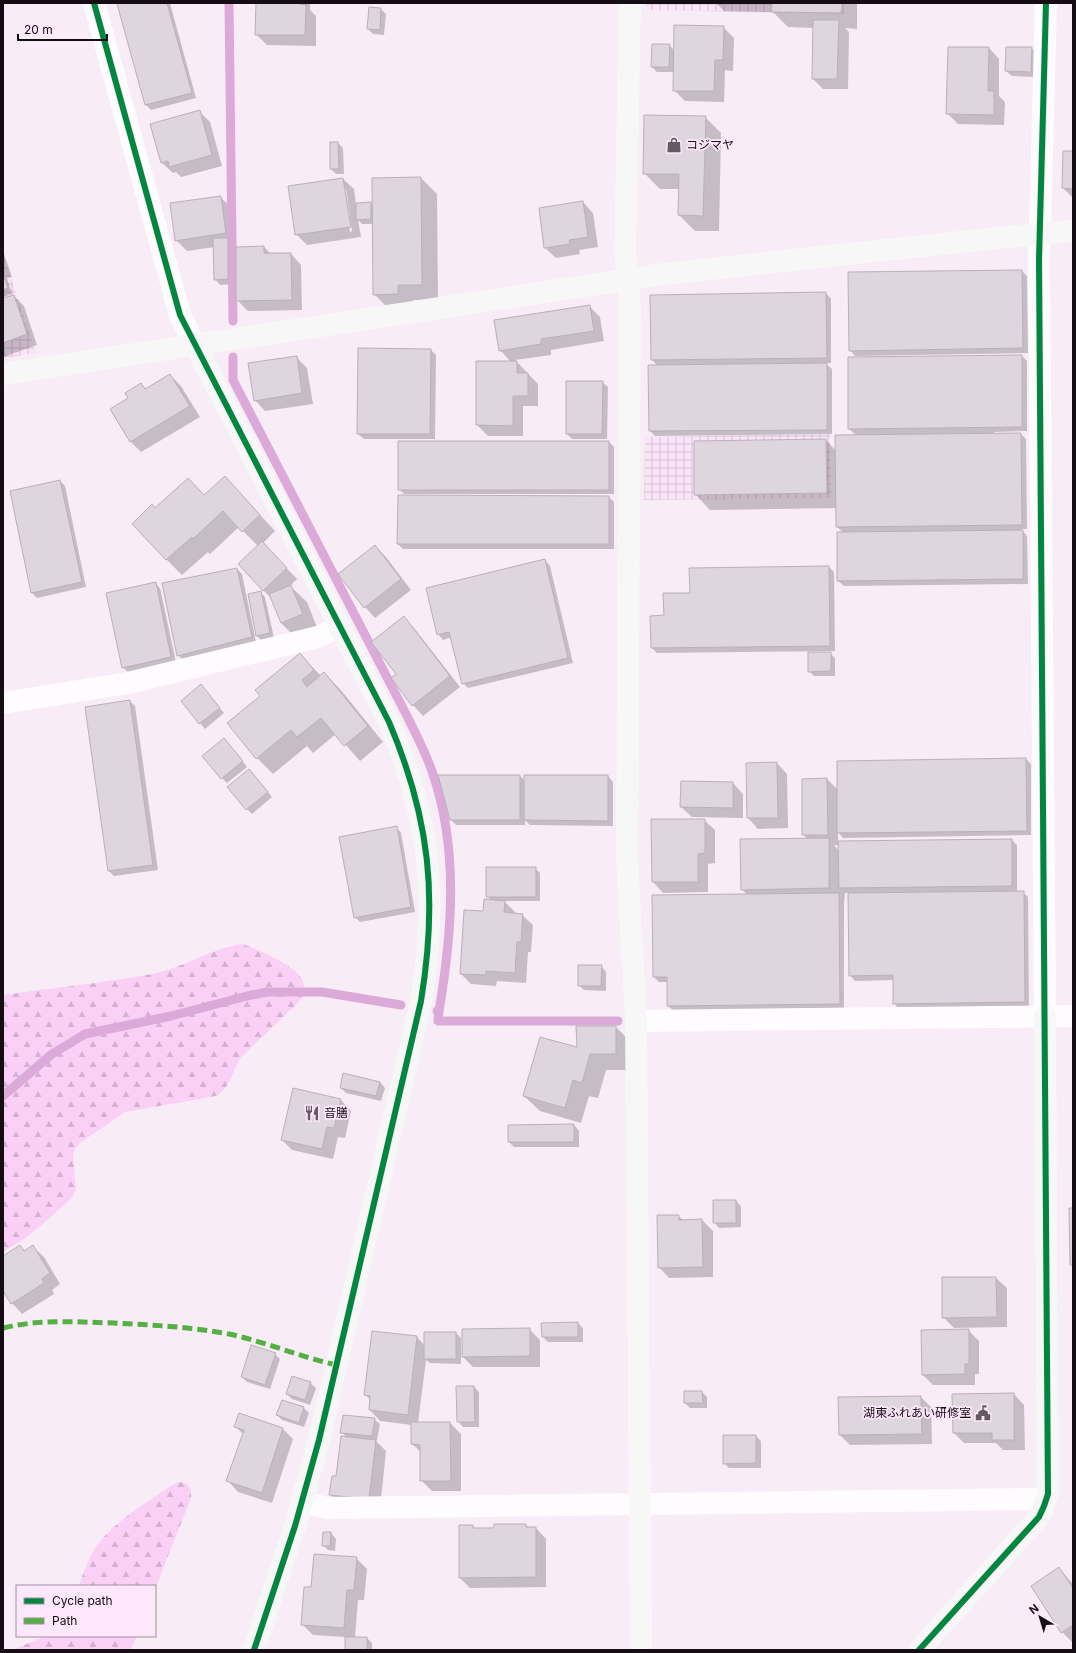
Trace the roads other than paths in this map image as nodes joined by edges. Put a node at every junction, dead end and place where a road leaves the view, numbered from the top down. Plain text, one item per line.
1 (94, 3) edge
2 (630, 3) edge
3 (1046, 3) edge
4 (1073, 232) edge
5 (1040, 234) junction
6 (628, 279) junction
7 (195, 345) junction
8 (3, 374) edge
9 (340, 626) junction
10 (3, 703) edge
11 (1045, 1016) junction
12 (1073, 1016) edge
13 (636, 1022) junction
14 (1046, 1499) junction
15 (302, 1501) junction
16 (640, 1504) junction
17 (254, 1650) edge
18 (641, 1650) edge
19 (919, 1650) edge

1 - 7 street
2 - 6 street
3 - 5 street
4 - 5 street
5 - 6 street
5 - 11 street
6 - 7 street
6 - 13 street
7 - 8 street
7 - 9 street
9 - 10 street
9 - 15 street
11 - 12 street
11 - 13 street
11 - 14 street
13 - 16 street
14 - 16 street
14 - 19 street
15 - 16 street
15 - 17 street
16 - 18 street

